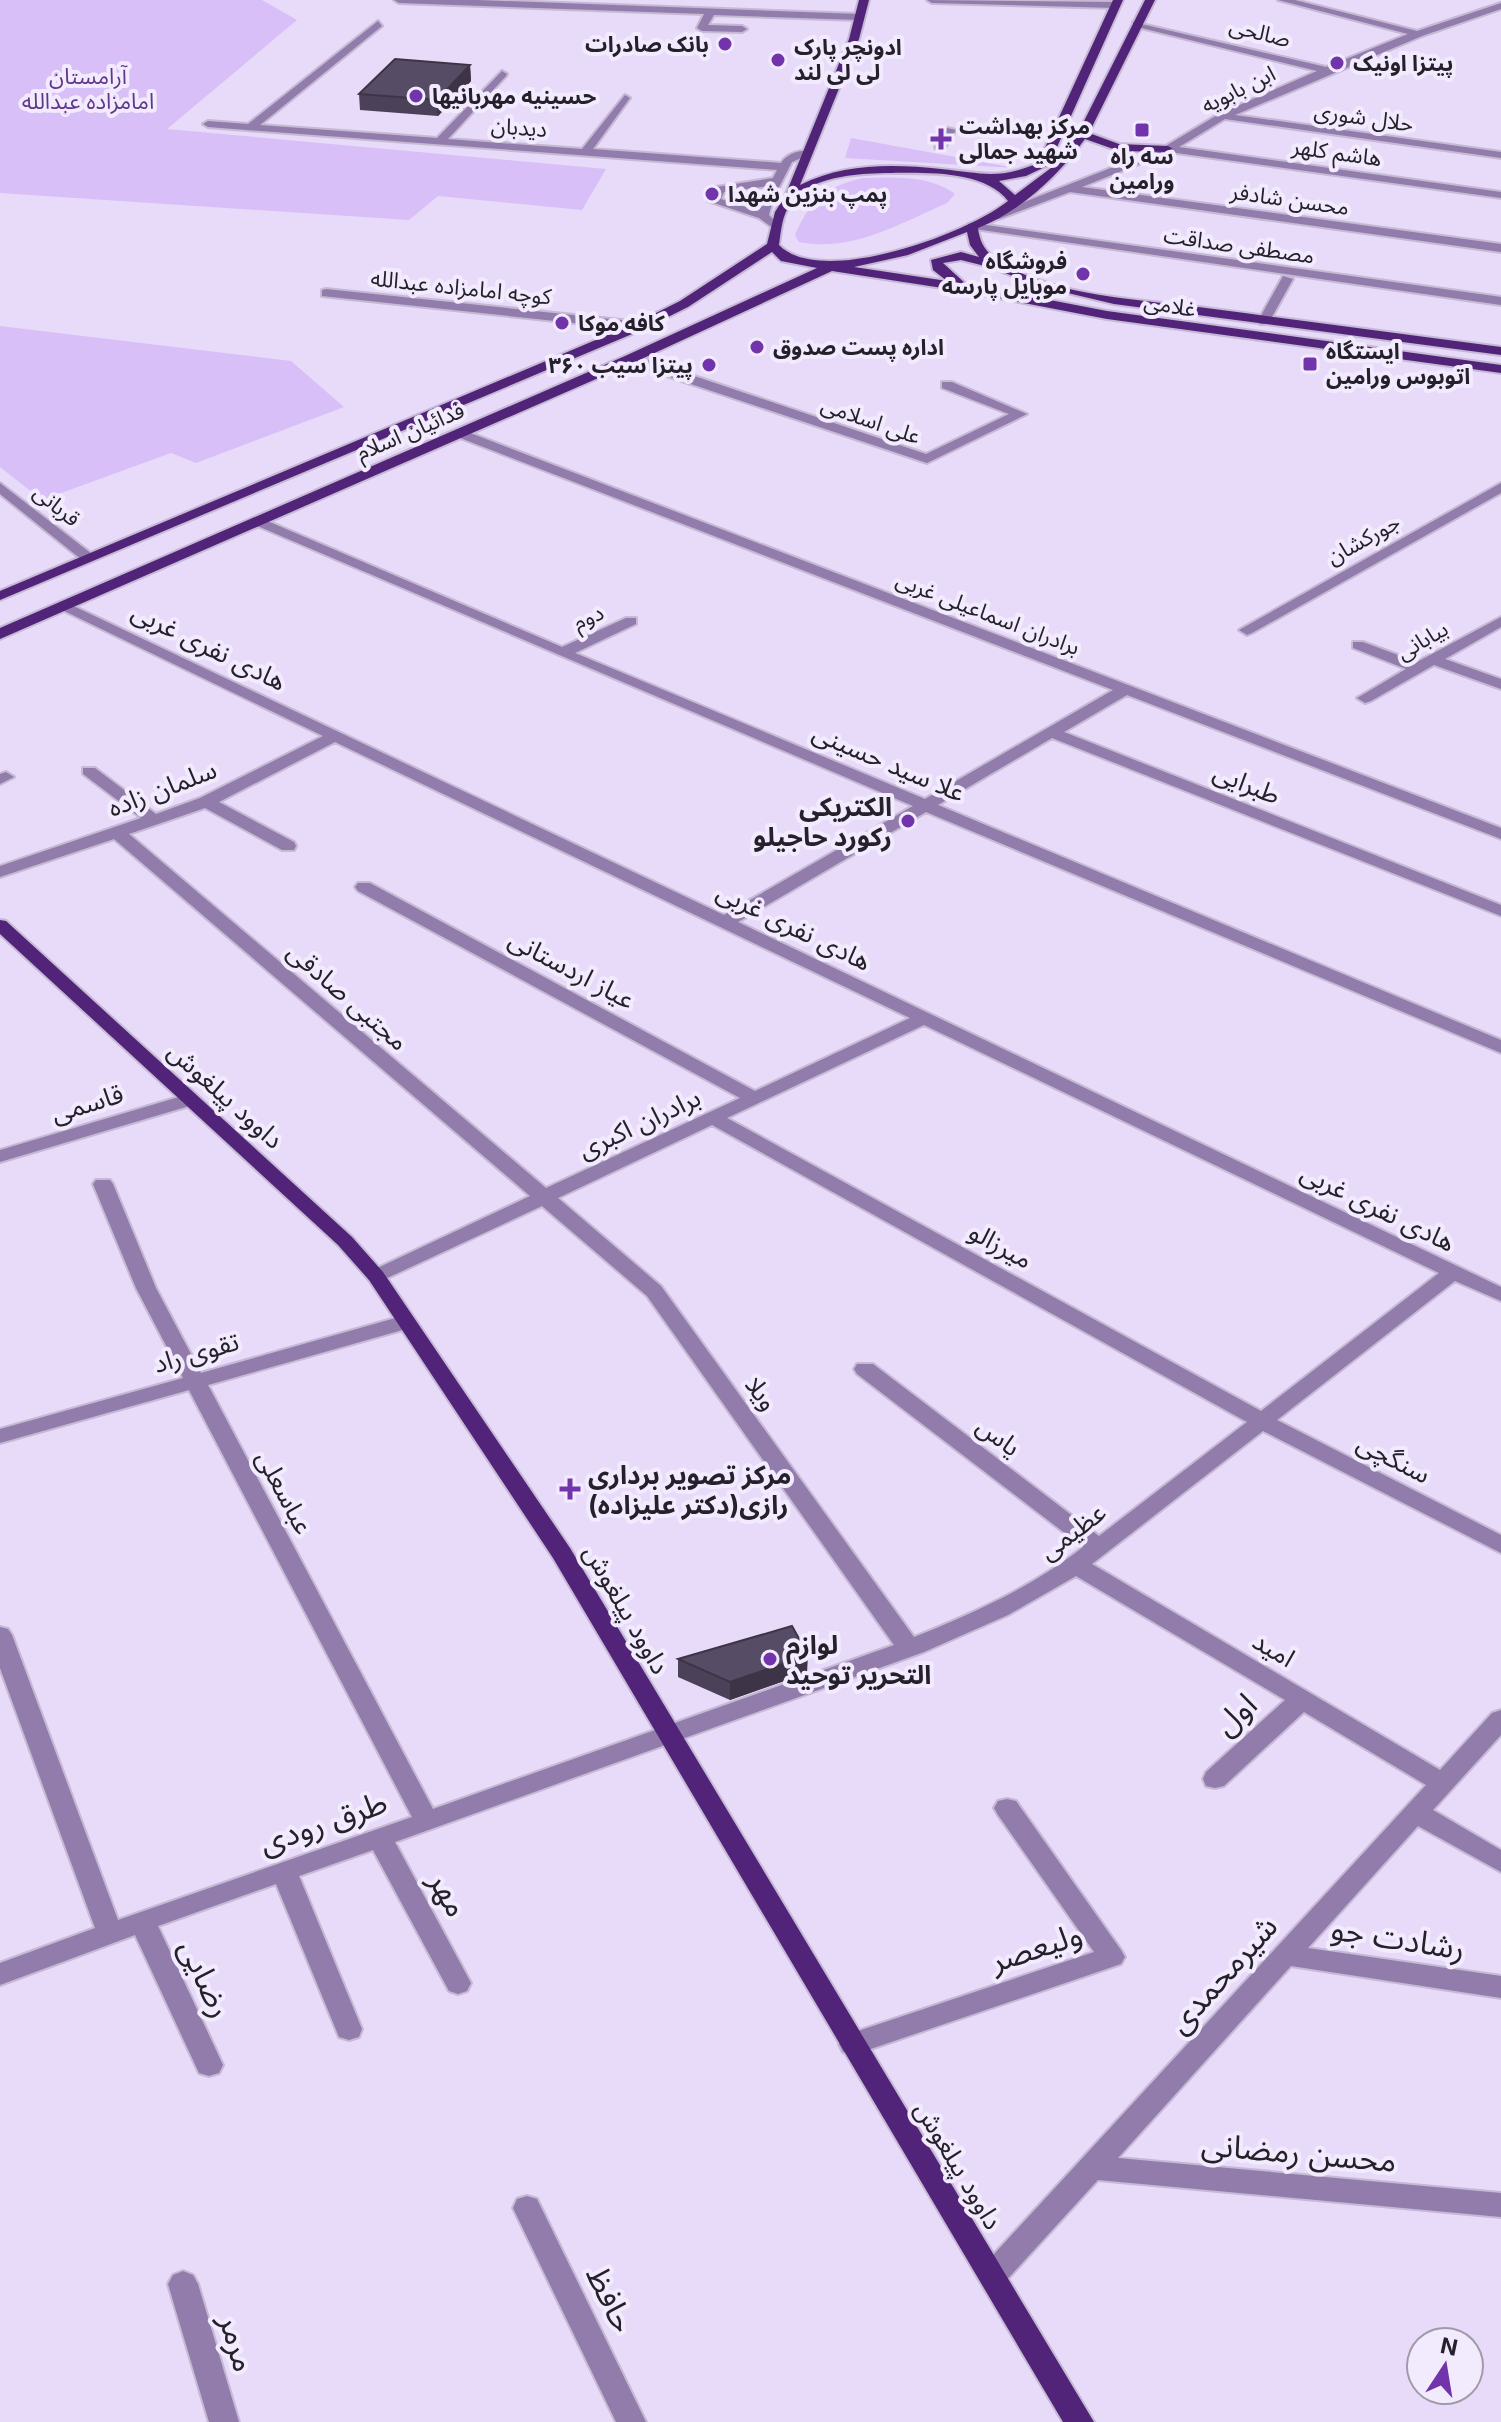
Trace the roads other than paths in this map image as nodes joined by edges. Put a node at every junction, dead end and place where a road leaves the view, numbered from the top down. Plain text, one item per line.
1 (399, 0) edge
2 (864, 0) edge
3 (932, 0) edge
4 (1150, 0) edge
5 (1283, 0) edge
6 (1117, 2) edge
7 (1501, 6) edge
8 (710, 12) junction
9 (859, 17) junction
10 (378, 24) dead end
11 (1137, 24) junction
12 (742, 29) dead end
13 (1418, 34) junction
14 (1327, 70) junction
15 (502, 74) dead end
16 (625, 98) dead end
17 (1223, 116) junction
18 (1063, 122) junction
19 (208, 124) dead end
20 (251, 127) junction
21 (951, 130) dead end
22 (1083, 134) junction
23 (440, 141) junction
24 (940, 147) dead end
25 (1168, 149) junction
26 (585, 152) junction
27 (807, 153) junction
28 (1501, 155) edge
29 (785, 167) junction
30 (987, 180) junction
31 (777, 181) junction
32 (1073, 189) junction
33 (790, 195) junction
34 (1501, 195) edge
35 (1014, 202) junction
36 (763, 216) junction
37 (995, 217) junction
38 (972, 226) junction
39 (777, 228) junction
40 (773, 246) junction
41 (1501, 248) edge
42 (835, 265) junction
43 (994, 265) junction
44 (1287, 279) dead end
45 (962, 287) junction
46 (326, 293) dead end
47 (1501, 301) edge
48 (1264, 321) junction
49 (640, 326) junction
50 (1501, 351) edge
51 (630, 359) junction
52 (1501, 369) edge
53 (947, 385) dead end
54 (460, 433) junction
55 (0, 487) edge
56 (1501, 487) edge
57 (258, 521) junction
58 (87, 557) junction
59 (0, 596) edge
60 (63, 605) junction
61 (631, 621) dead end
62 (1501, 621) edge
63 (1247, 630) dead end
64 (0, 634) edge
65 (1358, 645) dead end
66 (562, 653) junction
67 (1433, 660) junction
68 (1418, 668) junction
69 (1501, 684) edge
70 (1126, 689) junction
71 (1365, 698) dead end
72 (1053, 733) junction
73 (336, 735) junction
74 (89, 771) dead end
75 (206, 802) junction
76 (926, 805) junction
77 (155, 821) junction
78 (119, 834) junction
79 (1501, 834) edge
80 (288, 846) dead end
81 (0, 872) edge
82 (364, 887) dead end
83 (1501, 911) edge
84 (725, 922) junction
85 (0, 925) edge
86 (925, 1018) junction
87 (1501, 1047) edge
88 (755, 1098) junction
89 (189, 1100) junction
90 (713, 1118) junction
91 (0, 1156) edge
92 (103, 1184) dead end
93 (544, 1197) junction
94 (1454, 1272) junction
95 (376, 1276) junction
96 (1501, 1295) edge
97 (406, 1322) junction
98 (865, 1369) dead end
99 (195, 1382) junction
100 (1262, 1421) junction
101 (0, 1436) edge
102 (1501, 1545) edge
103 (1098, 1547) junction
104 (1076, 1565) junction
105 (0, 1635) edge
106 (908, 1646) junction
107 (1302, 1699) junction
108 (1501, 1719) edge
109 (668, 1736) junction
110 (1215, 1779) dead end
111 (1443, 1783) junction
112 (1007, 1808) dead end
113 (1415, 1812) junction
114 (427, 1822) junction
115 (380, 1839) junction
116 (1501, 1862) edge
117 (284, 1872) junction
118 (142, 1921) junction
119 (109, 1932) junction
120 (1285, 1955) junction
121 (0, 1974) edge
122 (458, 1983) dead end
123 (1501, 1987) edge
124 (349, 2029) dead end
125 (853, 2044) junction
126 (209, 2065) dead end
127 (1091, 2167) junction
128 (1501, 2205) edge
129 (527, 2208) dead end
130 (993, 2275) junction
131 (183, 2284) dead end
132 (224, 2422) edge
133 (631, 2422) edge
134 (1079, 2422) edge

1 - 8 street
2 - 9 main road
3 - 6 street
4 - 11 main road
5 - 13 street
6 - 18 main road
7 - 13 street, ابن بابویه
8 - 9 street
8 - 12 street
9 - 27 main road
10 - 20 street
11 - 14 street, صالحی
11 - 22 main road
13 - 14 street, ابن بابویه
14 - 17 street, ابن بابویه
15 - 23 street
16 - 26 street
17 - 25 street, ابن بابویه
17 - 28 street, حلال شوری
18 - 22 main road
18 - 30 main road
19 - 20 street, دیدبان
20 - 23 street, دیدبان
21 - 24 street
22 - 25 main road
22 - 35 main road
23 - 26 street, دیدبان
25 - 32 street, ابن بابویه
25 - 34 street, هاشم کلهر
26 - 29 street, دیدبان
27 - 29 street
27 - 33 main road
29 - 31 street
30 - 33 main road
30 - 35 main road
31 - 36 street
31 - 36 street
32 - 37 street, ابن بابویه
32 - 41 street, محسن شادفر
33 - 39 main road
35 - 37 main road
36 - 39 street
37 - 38 main road
38 - 42 main road
38 - 43 main road
38 - 47 street, مصطفی صداقت
39 - 40 main road
40 - 42 main road
40 - 49 main road, فدائیان اسلام
42 - 45 main road, غلامی
42 - 51 main road, فدائیان اسلام
43 - 45 main road, غلامی
43 - 48 main road, غلامی
44 - 48 street
45 - 52 main road, غلامی
46 - 49 street, کوچه امامزاده عبدالله
48 - 50 main road, غلامی
49 - 58 main road, فدائیان اسلام
51 - 53 street, علی اسلامی
51 - 54 main road, فدائیان اسلام
54 - 57 main road, فدائیان اسلام
54 - 70 street, برادران اسماعیلی غربی
55 - 58 street, قربانی
56 - 63 street, جورکشان
57 - 60 main road, فدائیان اسلام
57 - 66 street, علا سید حسینی
58 - 59 main road, فدائیان اسلام
60 - 64 main road, فدائیان اسلام
60 - 73 street, هادی نفری غربی
61 - 66 street, دوم
62 - 67 street, بیابانی
65 - 68 street
66 - 76 street, علا سید حسینی
67 - 68 street, بیابانی
67 - 69 street
68 - 71 street, بیابانی
70 - 72 street
70 - 79 street, برادران اسماعیلی غربی
72 - 76 street
72 - 83 street, طبرایی
73 - 75 street, سلمان زاده
73 - 84 street, هادی نفری غربی
74 - 77 street
75 - 77 street, سلمان زاده
75 - 80 street
76 - 84 street
76 - 87 street, علا سید حسینی
77 - 78 street, سلمان زاده
78 - 81 street, سلمان زاده
78 - 93 street, مجتبی صادقی
82 - 88 street, عیاز اردستانی
84 - 86 street, هادی نفری غربی
85 - 89 main road, داوود پیلغوش
86 - 88 street, برادران اکبری
86 - 94 street, هادی نفری غربی
88 - 90 street, برادران اکبری
89 - 91 street, قاسمی
89 - 95 main road, داوود پیلغوش
90 - 93 street, برادران اکبری
90 - 100 street, میرزالو
92 - 99 street, عباسعلی
93 - 95 street, برادران اکبری
93 - 106 street, ویلا
94 - 96 street, هادی نفری غربی
94 - 100 street, عظیمی
95 - 97 main road, داوود پیلغوش
97 - 99 street, تقوی راد
97 - 109 main road, داوود پیلغوش
98 - 103 street, یاس
99 - 101 street, تقوی راد
99 - 114 street, عباسعلی
100 - 102 street, سنگچی
100 - 103 street, عظیمی
103 - 104 street, عظیمی
104 - 106 street, عظیمی
104 - 107 street, امید
105 - 119 street
106 - 109 street, عظیمی
107 - 110 street, اول
107 - 111 street, امید
108 - 111 street, شیرمحمدی
109 - 114 street, طرق رودی
109 - 125 main road, داوود پیلغوش
111 - 113 street, شیرمحمدی
112 - 125 street, ولیعصر
113 - 116 street
113 - 120 street, شیرمحمدی
114 - 115 street, طرق رودی
115 - 117 street, طرق رودی
115 - 122 street, مهر
117 - 118 street, طرق رودی
117 - 124 street
118 - 119 street, طرق رودی
118 - 126 street, رضایی
119 - 121 street, طرق رودی
120 - 123 street, رشادت جو
120 - 127 street, شیرمحمدی
125 - 130 main road, داوود پیلغوش
127 - 128 street, محسن رمضانی
127 - 130 street, شیرمحمدی
129 - 133 street, حافظ
130 - 134 main road, داوود پیلغوش
131 - 132 street, مرمر

